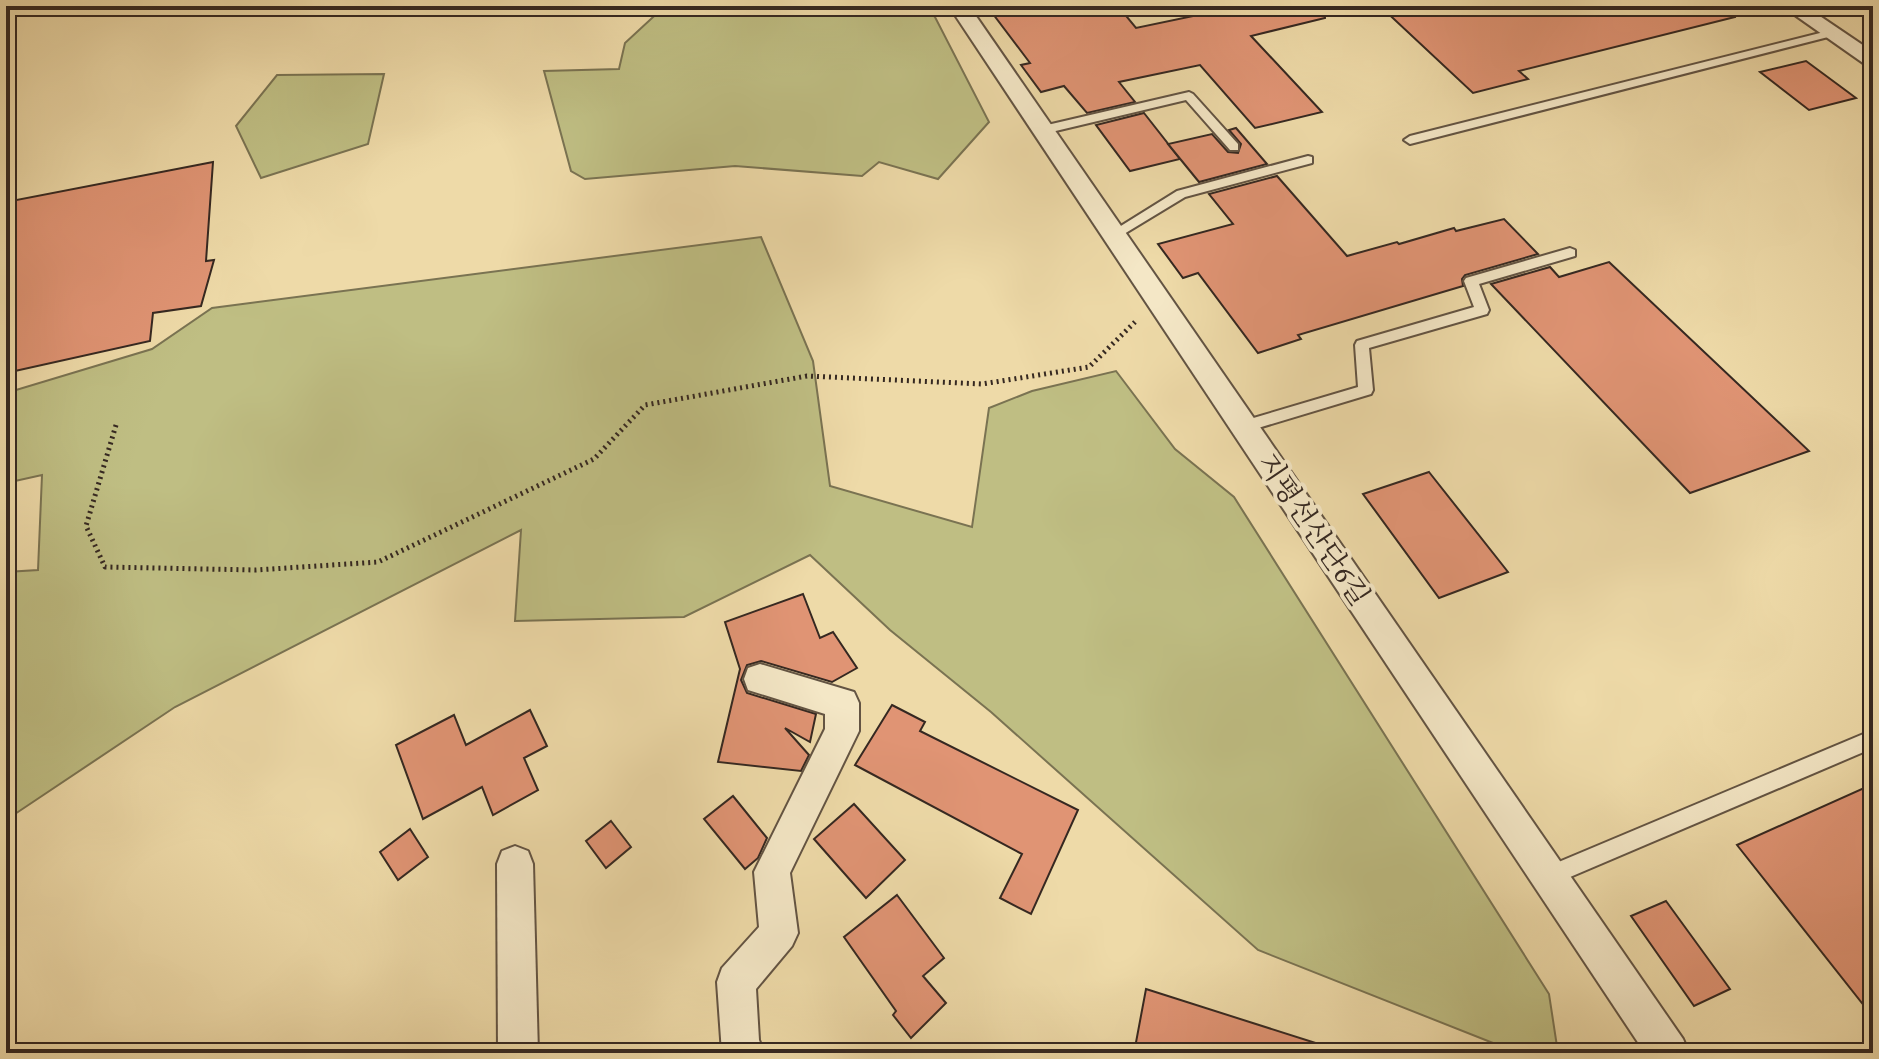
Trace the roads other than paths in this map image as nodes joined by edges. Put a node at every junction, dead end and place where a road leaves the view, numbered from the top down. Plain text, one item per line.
1 (959, 6) edge
2 (1792, 6) edge
3 (1832, 33) junction
4 (1873, 61) edge
5 (1043, 130) junction
6 (1410, 140) dead end
7 (1234, 147) dead end
8 (1308, 160) dead end
9 (1114, 234) junction
10 (1570, 253) dead end
11 (1245, 426) junction
12 (760, 679) dead end
13 (1873, 739) edge
14 (515, 864) dead end
15 (1549, 876) junction
16 (738, 1051) edge
17 (518, 1053) edge
18 (1669, 1053) edge

1 - 5 street, 지평선산단6길
2 - 3 street
3 - 4 street
3 - 6 lane
5 - 7 lane
5 - 9 street, 지평선산단6길
8 - 9 lane
9 - 11 street, 지평선산단6길
10 - 11 lane
11 - 15 street, 지평선산단6길
12 - 16 street
13 - 15 lane
14 - 17 street
15 - 18 street, 지평선산단6길

